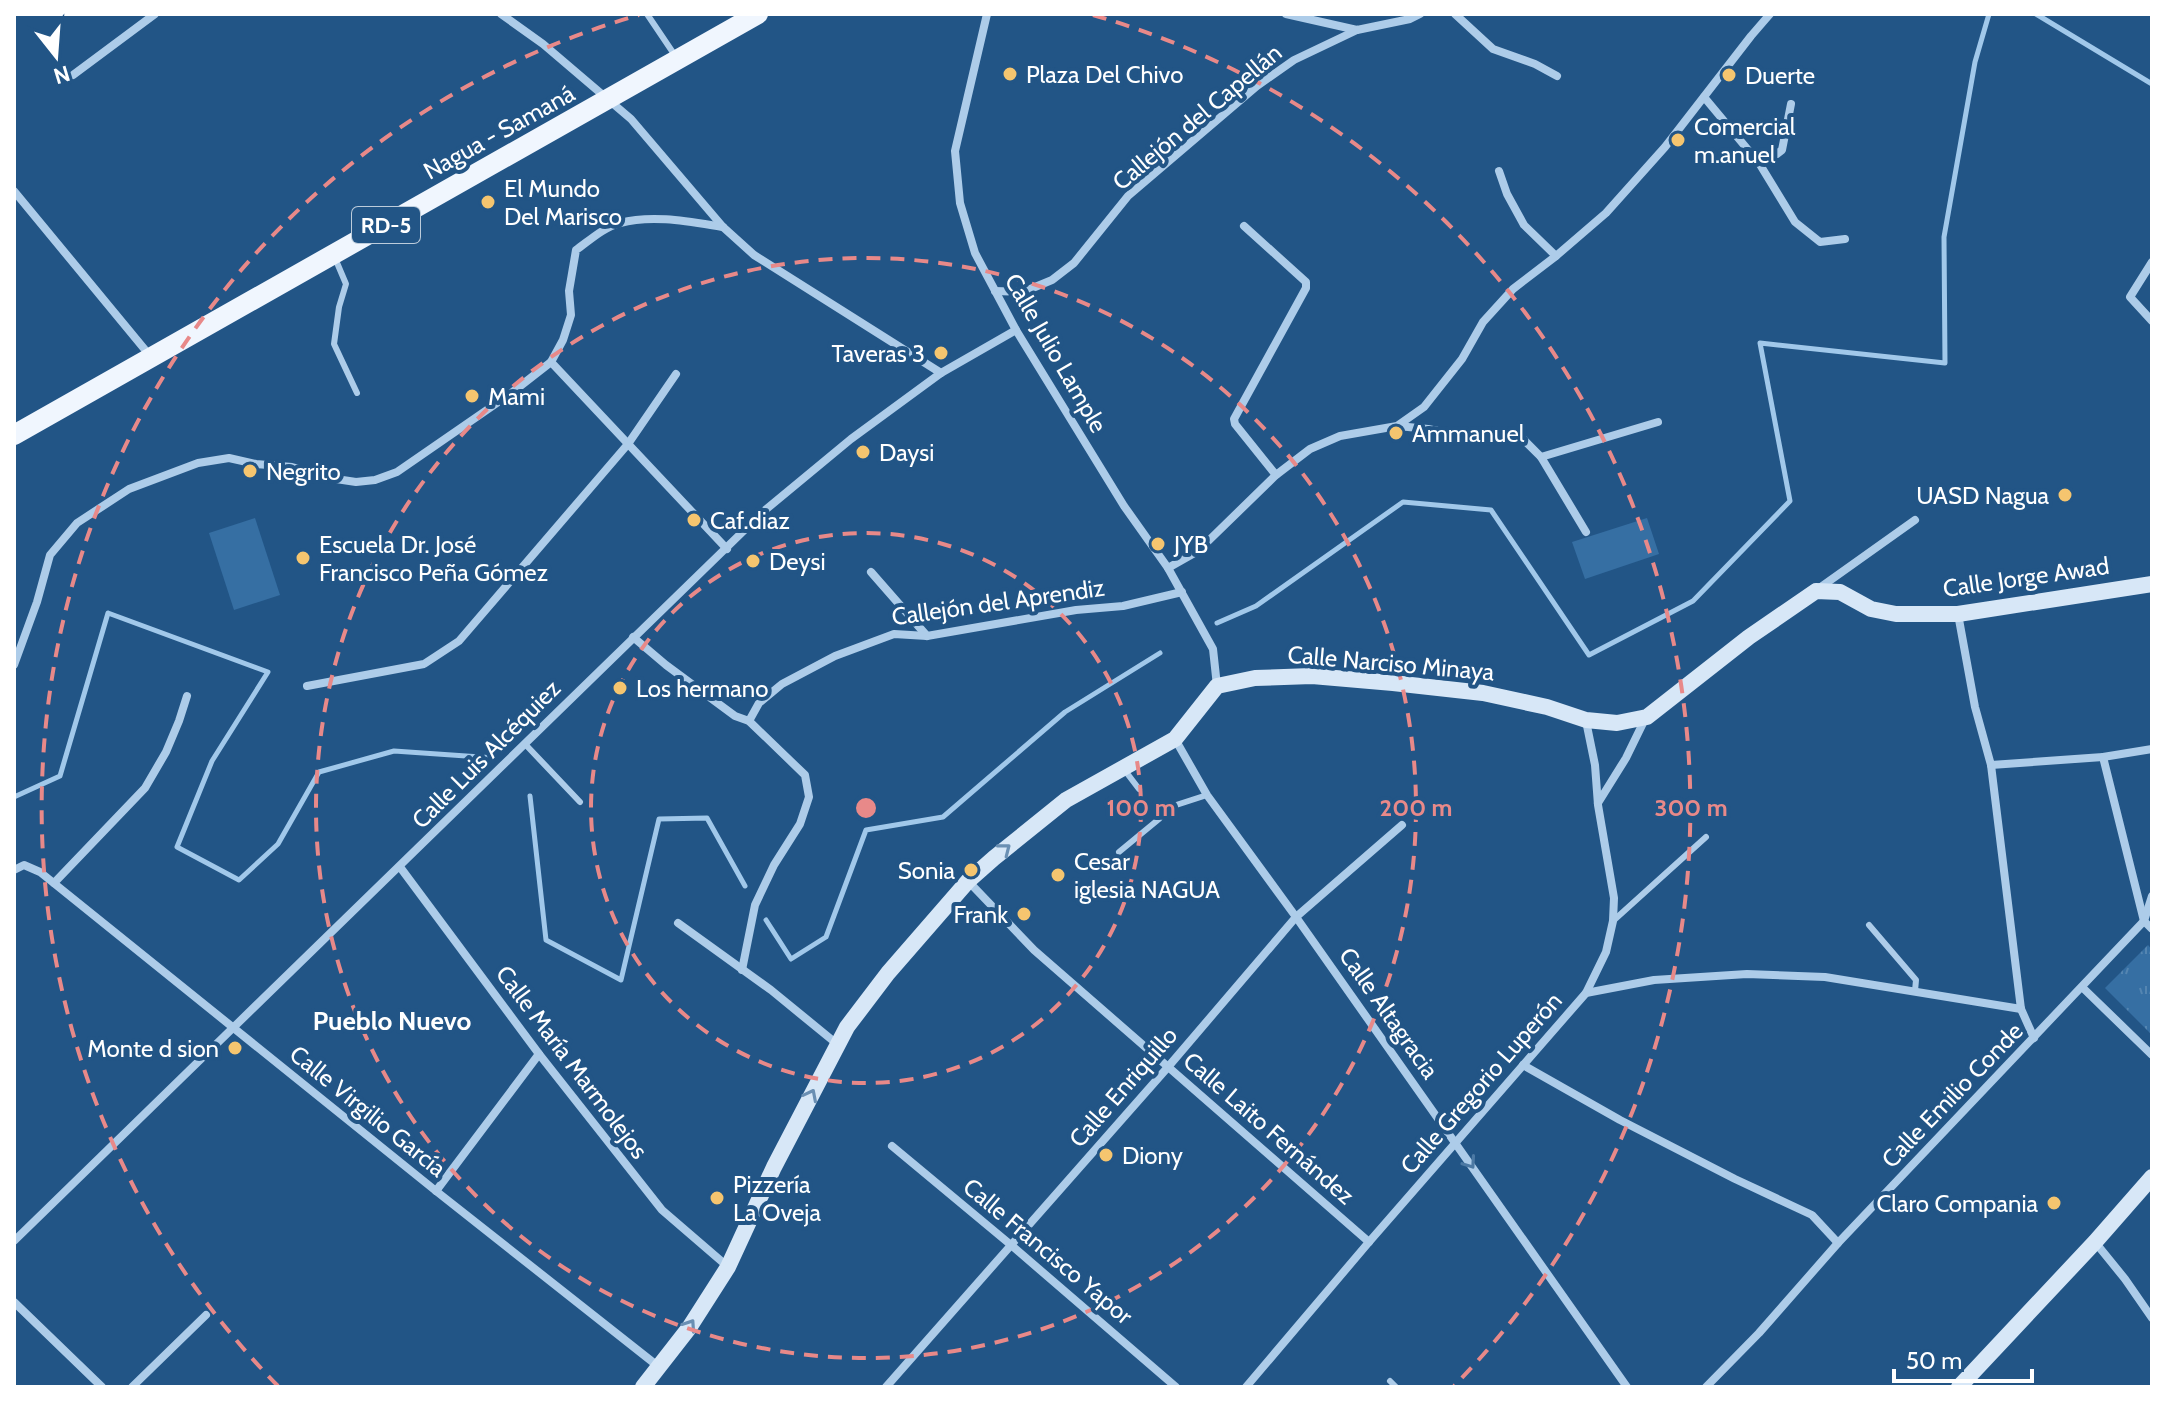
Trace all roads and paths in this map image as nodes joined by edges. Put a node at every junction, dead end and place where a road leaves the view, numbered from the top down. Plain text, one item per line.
1 (155, 14) edge
2 (501, 14) edge
3 (647, 14) edge
4 (758, 14) edge
5 (987, 14) edge
6 (1286, 14) edge
7 (1420, 14) edge
8 (1455, 14) edge
9 (1770, 14) edge
10 (1357, 30) junction
11 (678, 60) junction
12 (73, 75) dead end
13 (1557, 76) dead end
14 (1704, 97) junction
15 (610, 100) junction
16 (1791, 104) dead end
17 (1759, 163) junction
18 (1499, 171) dead end
19 (14, 191) edge
20 (1244, 226) dead end
21 (723, 227) junction
22 (1845, 239) dead end
23 (334, 254) junction
24 (1556, 256) junction
25 (2152, 262) edge
26 (995, 291) junction
27 (2152, 321) edge
28 (1016, 330) junction
29 (151, 357) junction
30 (551, 362) junction
31 (941, 373) junction
32 (676, 374) dead end
33 (357, 393) dead end
34 (1658, 422) dead end
35 (1397, 426) junction
36 (14, 435) edge
37 (628, 444) junction
38 (1541, 457) junction
39 (1276, 475) junction
40 (1915, 520) dead end
41 (1586, 532) dead end
42 (727, 549) junction
43 (1168, 568) junction
44 (871, 572) dead end
45 (2152, 584) edge
46 (1816, 591) junction
47 (1182, 592) junction
48 (1958, 614) junction
49 (927, 636) junction
50 (633, 637) junction
51 (14, 665) edge
52 (307, 686) dead end
53 (1217, 686) junction
54 (187, 696) dead end
55 (1647, 717) junction
56 (1586, 720) junction
57 (749, 721) junction
58 (1175, 739) junction
59 (525, 744) junction
60 (2152, 749) edge
61 (2103, 757) junction
62 (1991, 765) junction
63 (1123, 768) junction
64 (1139, 789) dead end
65 (1207, 795) junction
66 (580, 802) dead end
67 (1156, 804) dead end
68 (1598, 805) junction
69 (1170, 807) junction
70 (1402, 825) dead end
71 (1706, 837) dead end
72 (1119, 852) dead end
73 (400, 867) junction
74 (14, 870) edge
75 (968, 881) junction
76 (54, 883) junction
77 (2152, 896) edge
78 (1296, 917) junction
79 (1613, 921) junction
80 (2144, 921) junction
81 (678, 923) dead end
82 (1869, 925) dead end
83 (2152, 929) edge
84 (742, 970) junction
85 (2083, 988) junction
86 (1915, 991) junction
87 (1586, 993) junction
88 (2021, 1009) junction
89 (234, 1029) junction
90 (2034, 1038) junction
91 (838, 1044) junction
92 (539, 1054) junction
93 (2152, 1055) edge
94 (1523, 1065) junction
95 (1168, 1067) junction
96 (1455, 1142) junction
97 (892, 1146) dead end
98 (2152, 1177) edge
99 (436, 1191) junction
100 (14, 1241) edge
101 (1369, 1242) junction
102 (2095, 1242) junction
103 (1838, 1243) junction
104 (1011, 1245) junction
105 (728, 1267) junction
106 (14, 1302) edge
107 (206, 1315) dead end
108 (2152, 1318) edge
109 (660, 1367) junction
110 (102, 1387) edge
111 (132, 1387) edge
112 (643, 1387) edge
113 (886, 1387) edge
114 (1176, 1387) edge
115 (1246, 1387) edge
116 (1627, 1387) edge
117 (1706, 1387) edge
118 (1959, 1387) edge

1 - 12 street
2 - 15 street
3 - 11 lane
4 - 11 main road, Nagua - Samaná / RD-5
5 - 26 street, Calle Julio Lample
6 - 10 street
7 - 10 street
8 - 13 street
9 - 14 street
10 - 26 street, Callejón del Capellán
11 - 15 main road, Nagua - Samaná / RD-5
14 - 17 street
14 - 24 street
15 - 21 street
15 - 23 main road, Nagua - Samaná / RD-5
16 - 17 street
17 - 22 street
18 - 24 street
19 - 29 street
20 - 39 street
21 - 30 street
21 - 31 street
23 - 29 main road, Nagua - Samaná / RD-5
23 - 33 lane
24 - 35 street
25 - 27 street
26 - 28 street, Calle Julio Lample
28 - 31 street, Calle Luis Alcéquiez
28 - 43 street, Calle Julio Lample
29 - 36 main road, Nagua - Samaná / RD-5
30 - 37 street
30 - 51 street
31 - 42 street, Calle Luis Alcéquiez
32 - 37 street
34 - 38 street
35 - 38 street
35 - 39 street
37 - 42 street
37 - 52 street
38 - 41 street
39 - 43 street
40 - 46 street
42 - 50 street, Calle Luis Alcéquiez
43 - 47 street, Calle Julio Lample
44 - 49 street
45 - 48 street, Calle Jorge Awad
46 - 48 street, Calle Jorge Awad
46 - 55 street
47 - 49 street, Callejón del Aprendiz
47 - 53 street, Calle Julio Lample
48 - 62 street
49 - 57 street, Callejón del Aprendiz
50 - 57 street
50 - 59 street, Calle Luis Alcéquiez
53 - 56 street, Calle Narciso Minaya
53 - 58 street
54 - 76 street
55 - 56 street, Calle Narciso Minaya
55 - 68 street
56 - 68 street
57 - 84 street
58 - 63 street
58 - 65 street, Calle Altagracia
59 - 66 lane
59 - 73 street, Calle Luis Alcéquiez
60 - 61 street
61 - 62 street
61 - 80 street
62 - 88 street
63 - 64 lane
75 -> 63 street
65 - 69 lane
65 - 78 street, Calle Altagracia
67 - 69 lane
68 - 79 street
69 - 72 lane
70 - 78 street, Calle Enriquillo
71 - 79 lane
73 - 89 street, Calle Luis Alcéquiez
73 - 92 street, Calle María Marmolejos
74 - 76 street, Calle Virgilio García
75 - 91 street
75 - 95 street, Calle Laito Fernández
76 - 89 street, Calle Virgilio García
77 - 80 street, Calle Emilio Conde
78 - 95 street, Calle Enriquillo
78 - 96 street, Calle Altagracia
79 - 87 street
80 - 83 street
80 - 85 street, Calle Emilio Conde
81 - 84 street
82 - 86 lane
84 - 91 street
85 - 90 street, Calle Emilio Conde
85 - 93 street
86 - 87 street, Calle Gregorio Luperón
86 - 88 street, Calle Gregorio Luperón
87 - 94 street, Calle Gregorio Luperón
88 - 90 street
89 - 99 street, Calle Virgilio García
89 - 100 street, Calle Luis Alcéquiez
90 - 103 street, Calle Emilio Conde
105 -> 91 street
92 - 99 street
92 - 105 street, Calle María Marmolejos
94 - 96 street, Calle Gregorio Luperón
94 - 103 street
95 - 101 street, Calle Laito Fernández
95 - 104 street, Calle Enriquillo
96 - 101 street, Calle Gregorio Luperón
96 -> 116 street, Calle Altagracia
97 - 104 street, Calle Francisco Yapor
98 - 102 street
99 - 109 street, Calle Virgilio García
101 - 115 street, Calle Gregorio Luperón
102 - 108 street
102 - 118 street
103 - 117 street, Calle Emilio Conde
104 - 113 street, Calle Enriquillo
104 - 114 street, Calle Francisco Yapor
109 -> 105 street
106 - 110 street
107 - 111 street
109 - 112 street

